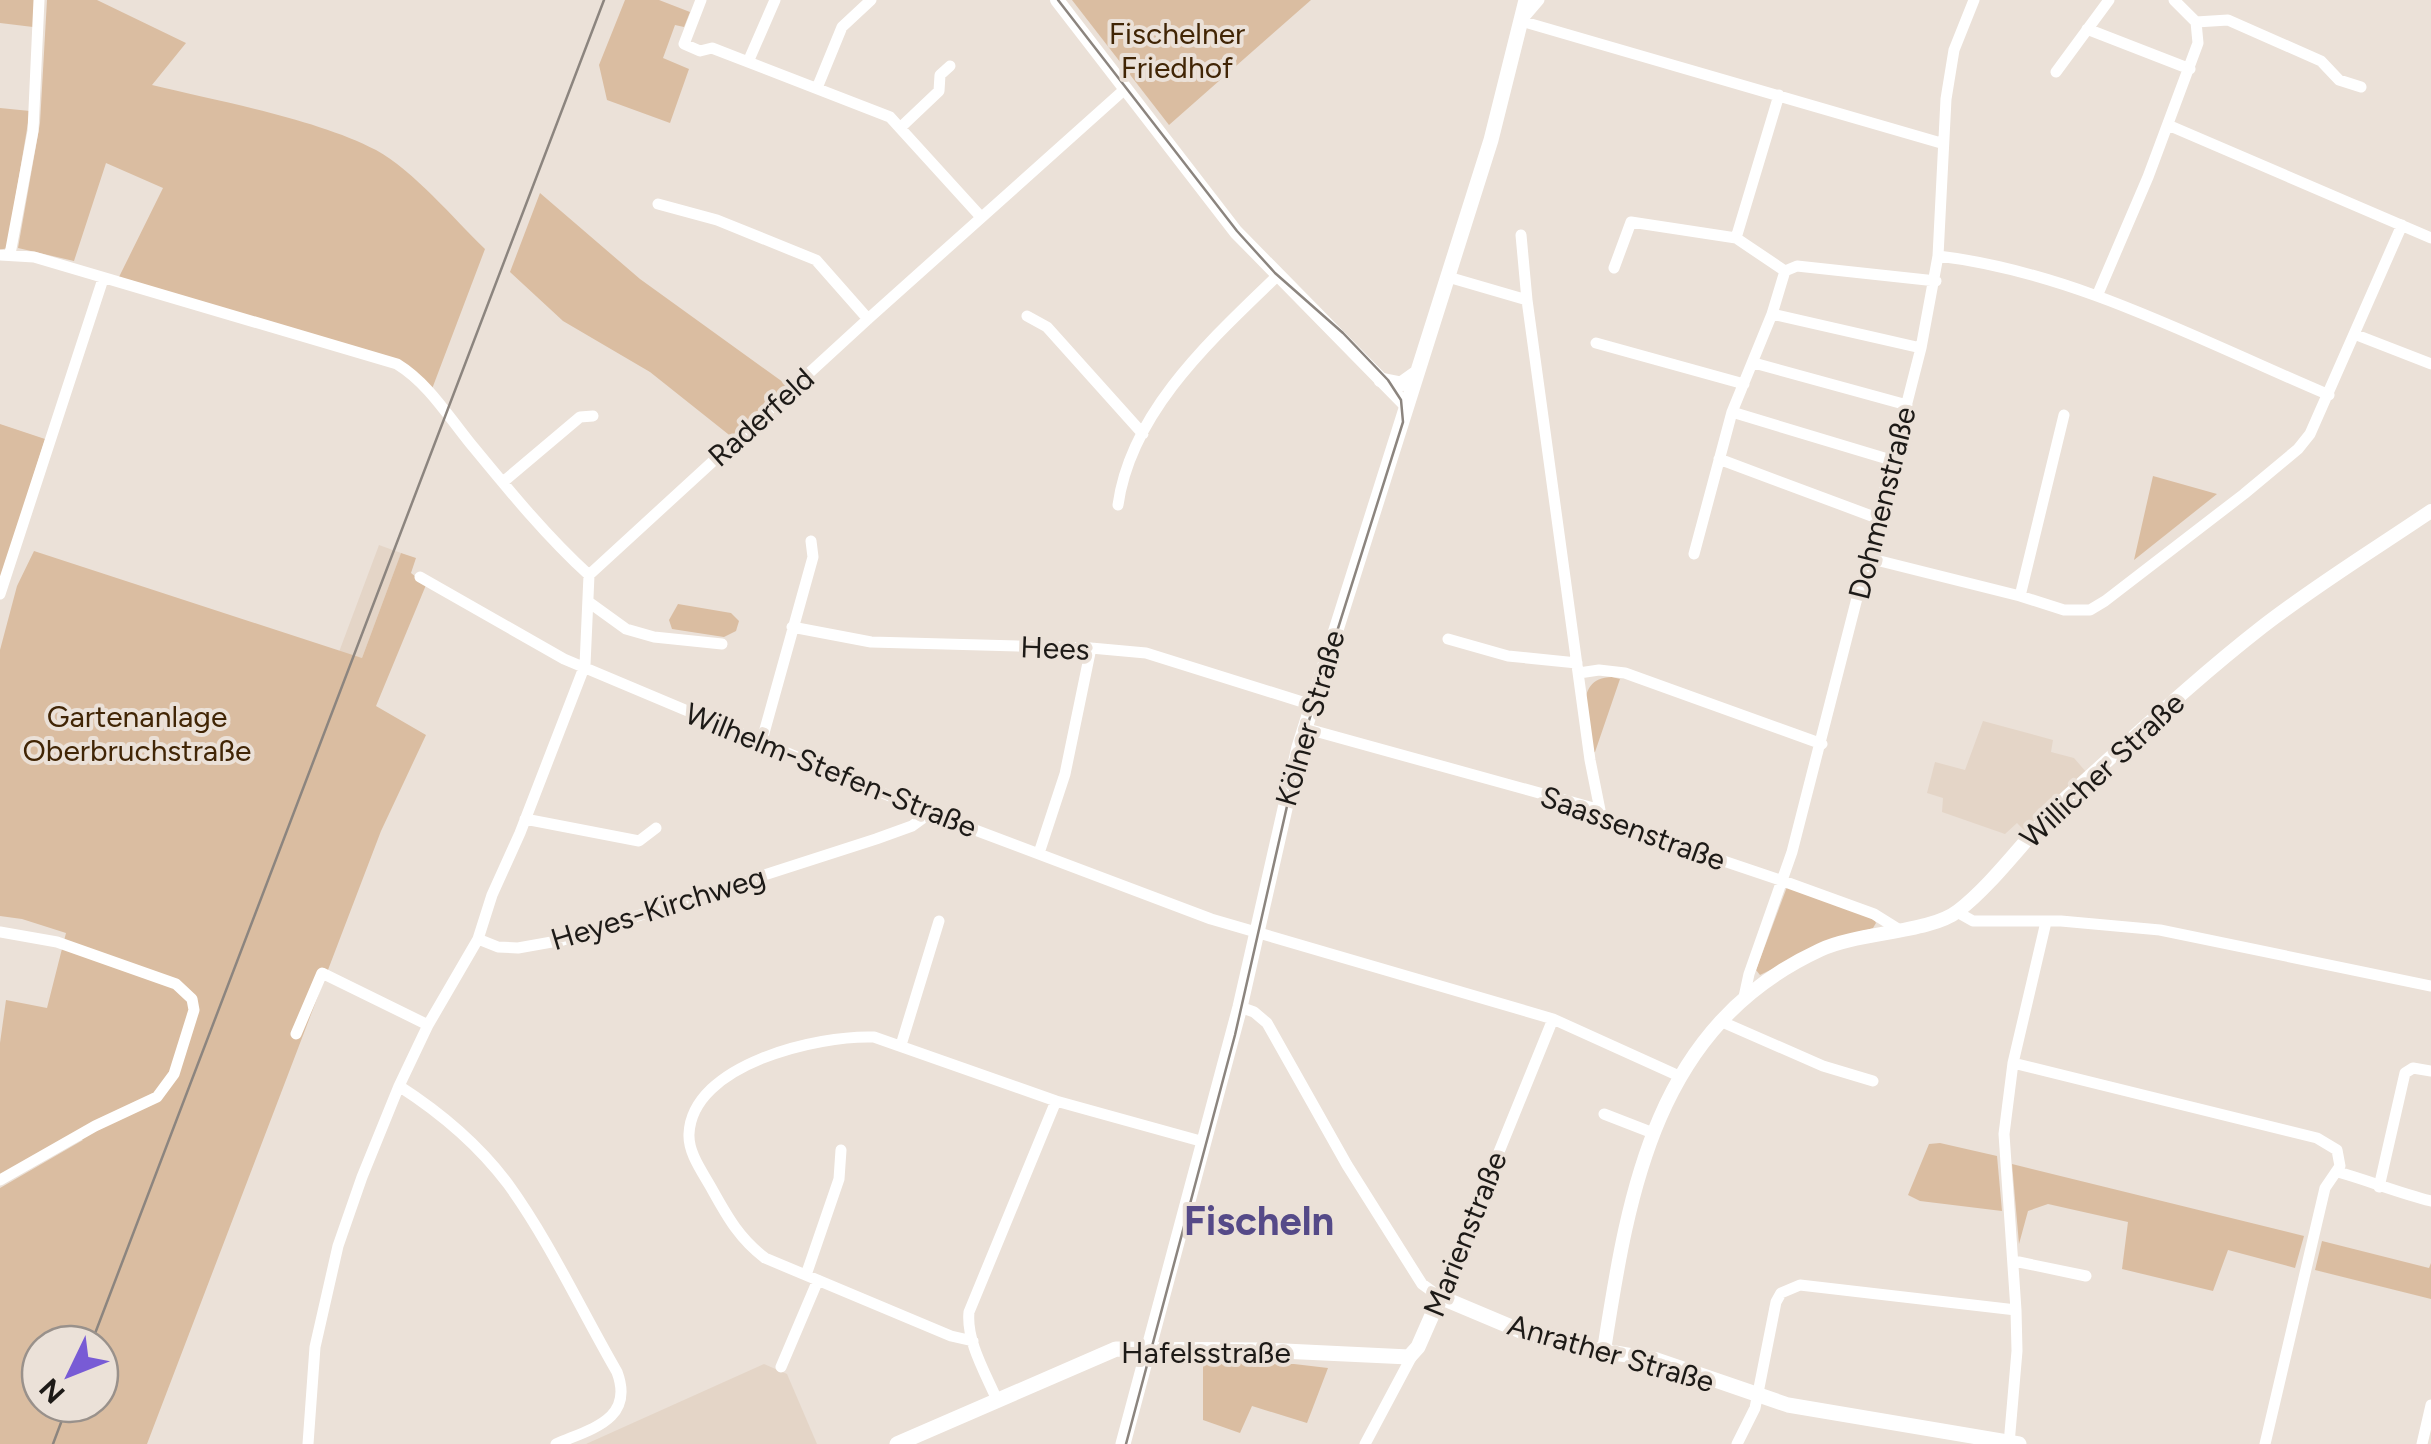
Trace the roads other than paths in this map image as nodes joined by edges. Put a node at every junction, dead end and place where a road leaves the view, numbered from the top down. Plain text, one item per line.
1 (38, 0) edge
2 (701, 0) edge
3 (774, 0) edge
4 (871, 0) edge
5 (1057, 0) edge
6 (1524, 0) edge
7 (1539, 0) edge
8 (1974, 0) edge
9 (2109, 0) edge
10 (2174, 0) edge
11 (1521, 21) junction
12 (2196, 22) junction
13 (2088, 29) junction
14 (748, 62) junction
15 (950, 66) dead end
16 (2190, 70) junction
17 (2056, 72) dead end
18 (2361, 87) dead end
19 (817, 88) junction
20 (1125, 90) junction
21 (1779, 95) junction
22 (2168, 125) junction
23 (900, 128) junction
24 (1941, 143) junction
25 (658, 204) dead end
26 (982, 216) junction
27 (2402, 225) junction
28 (1521, 235) dead end
29 (1736, 238) junction
30 (2431, 238) edge
31 (5, 255) edge
32 (1938, 256) junction
33 (1614, 268) dead end
34 (1785, 271) junction
35 (1277, 276) junction
36 (1448, 277) junction
37 (103, 279) junction
38 (1936, 281) junction
39 (2097, 296) junction
40 (1527, 300) junction
41 (1772, 314) junction
42 (1027, 316) dead end
43 (868, 319) junction
44 (2354, 334) junction
45 (1596, 342) dead end
46 (1921, 348) junction
47 (1754, 363) junction
48 (2431, 364) edge
49 (1415, 374) junction
50 (1382, 380) junction
51 (1744, 384) junction
52 (2329, 395) junction
53 (1405, 404) junction
54 (1907, 405) junction
55 (1732, 412) junction
56 (2064, 415) dead end
57 (592, 416) dead end
58 (1143, 434) junction
59 (1720, 459) junction
60 (1890, 460) junction
61 (503, 482) junction
62 (1118, 505) dead end
63 (2431, 511) edge
64 (1877, 518) junction
65 (811, 541) dead end
66 (1694, 554) dead end
67 (1868, 558) junction
68 (590, 575) junction
69 (420, 577) dead end
70 (0, 594) edge
71 (2020, 596) junction
72 (590, 603) junction
73 (792, 627) junction
74 (1448, 639) dead end
75 (722, 644) dead end
76 (1092, 648) junction
77 (585, 665) junction
78 (1578, 668) junction
79 (1312, 705) junction
80 (1304, 728) junction
81 (762, 740) junction
82 (1822, 744) junction
83 (1597, 809) junction
84 (930, 812) junction
85 (526, 820) junction
86 (656, 828) dead end
87 (1039, 853) junction
88 (1784, 881) junction
89 (1957, 912) junction
90 (939, 921) dead end
91 (2046, 922) junction
92 (1898, 929) junction
93 (0, 932) edge
94 (1256, 934) junction
95 (478, 940) junction
96 (2431, 986) edge
97 (1750, 992) junction
98 (1240, 1008) junction
99 (1553, 1019) junction
100 (1720, 1021) junction
101 (428, 1025) junction
102 (296, 1034) dead end
103 (901, 1045) junction
104 (2013, 1063) junction
105 (2431, 1071) edge
106 (1678, 1076) junction
107 (1873, 1081) dead end
108 (399, 1086) junction
109 (1056, 1101) junction
110 (1604, 1114) dead end
111 (1653, 1133) junction
112 (1204, 1142) junction
113 (841, 1150) dead end
114 (2338, 1172) junction
115 (0, 1180) edge
116 (2379, 1187) junction
117 (2431, 1201) edge
118 (2014, 1261) junction
119 (2086, 1276) dead end
120 (812, 1278) junction
121 (1440, 1297) junction
122 (2016, 1310) junction
123 (973, 1341) junction
124 (1148, 1350) junction
125 (1604, 1350) junction
126 (1413, 1354) junction
127 (780, 1368) dead end
128 (1757, 1396) junction
129 (998, 1400) junction
130 (2431, 1405) edge
131 (2013, 1443) edge
132 (308, 1444) edge
133 (556, 1444) edge
134 (897, 1444) edge
135 (1123, 1444) edge
136 (1367, 1444) edge
137 (1737, 1444) edge
138 (2265, 1444) edge
139 (2422, 1444) edge

1 - 31 street
2 - 14 street
3 - 14 street
4 - 19 street
5 - 20 street
6 - 11 main road, Kölner Straße
7 - 11 street
8 - 24 street, Dohmenstraße
9 - 13 street
10 - 12 street
11 - 21 street
11 - 36 main road, Kölner Straße
12 - 16 street
12 - 18 street
13 - 16 street
13 - 17 street
14 - 19 street
15 - 23 street
16 - 22 street
19 - 23 street
20 - 26 street, Raderfeld
20 - 35 street
21 - 24 street
21 - 29 street
22 - 27 street
22 - 39 street
23 - 26 street
24 - 32 street, Dohmenstraße
25 - 43 street
26 - 43 street, Raderfeld
27 - 30 street
27 - 44 street
28 - 40 street
29 - 33 street
29 - 34 street
31 - 37 street
32 - 38 street, Dohmenstraße
32 - 39 street
34 - 38 street
34 - 41 street
35 - 50 street
35 - 58 street
36 - 40 street
36 - 49 main road, Kölner Straße
37 - 61 street
37 - 70 street
38 - 46 street, Dohmenstraße
39 - 52 street
40 - 78 street
41 - 46 street
41 - 47 street
42 - 58 street
43 - 68 street, Raderfeld
44 - 48 street
44 - 52 street
45 - 51 street
46 - 54 street, Dohmenstraße
47 - 51 street
47 - 54 street
49 - 50 main road
49 - 53 main road, Kölner Straße
50 - 53 street
51 - 55 street
52 - 71 street
53 - 79 main road, Kölner Straße
54 - 60 street, Dohmenstraße
55 - 59 street
55 - 60 street
56 - 71 street
57 - 61 street
58 - 62 street
59 - 64 street
59 - 66 street
60 - 64 street, Dohmenstraße
61 - 68 street
63 - 89 street, Willicher Straße
64 - 67 street, Dohmenstraße
65 - 73 street
67 - 71 street
67 - 82 street, Dohmenstraße
68 - 72 street
69 - 77 street, Wilhelm-Stefen-Straße
72 - 75 street
72 - 77 street
73 - 76 street, Hees
73 - 81 street
74 - 78 street
76 - 79 street, Hees
76 - 87 street
77 - 81 street, Wilhelm-Stefen-Straße
77 - 85 street
78 - 82 street
78 - 83 street
79 - 80 main road, Kölner Straße
80 - 83 street, Saassenstraße
80 - 94 main road, Kölner Straße
81 - 84 street, Wilhelm-Stefen-Straße
82 - 88 street, Dohmenstraße
83 - 88 street, Saassenstraße
84 - 87 street, Wilhelm-Stefen-Straße
84 - 95 street, Heyes-Kirchweg
85 - 86 street
85 - 95 street
87 - 94 street, Wilhelm-Stefen-Straße
88 - 92 street, Saassenstraße
88 - 97 street, Dohmenstraße
89 - 91 street
89 - 92 street, Willicher Straße
90 - 103 street
91 - 96 street
91 - 104 street
92 - 97 street, Willicher Straße
93 - 115 street
94 - 98 main road, Kölner Straße
94 - 99 street, Wilhelm-Stefen-Straße
95 - 101 street
97 - 100 street, Willicher Straße
98 - 112 main road, Kölner Straße
98 - 121 street, Anrather Straße
99 - 106 street, Wilhelm-Stefen-Straße
99 - 121 street, Marienstraße
100 - 106 street, Willicher Straße
100 - 107 street
101 - 102 street
101 - 108 street
103 - 109 street
103 - 120 street
104 - 114 street
104 - 118 street
105 - 116 street
106 - 111 street, Willicher Straße
108 - 132 street
108 - 133 street
109 - 112 street
109 - 123 street
110 - 111 street
111 - 125 street, Willicher Straße
112 - 124 main road, Kölner Straße
113 - 120 street
114 - 116 street
114 - 138 street
116 - 117 street
118 - 119 street
118 - 122 street
120 - 123 street
120 - 127 street
121 - 125 main road, Anrather Straße
121 - 126 main road, Marienstraße
122 - 128 street
122 - 131 street
123 - 129 street
124 - 126 main road, Hafelsstraße
124 - 129 main road, Hafelsstraße
124 - 135 main road, Kölner Straße
125 - 128 main road, Anrather Straße
126 - 136 street, Marienstraße
128 - 131 main road, Anrather Straße
128 - 137 street
129 - 134 main road, Hafelsstraße
130 - 139 street

